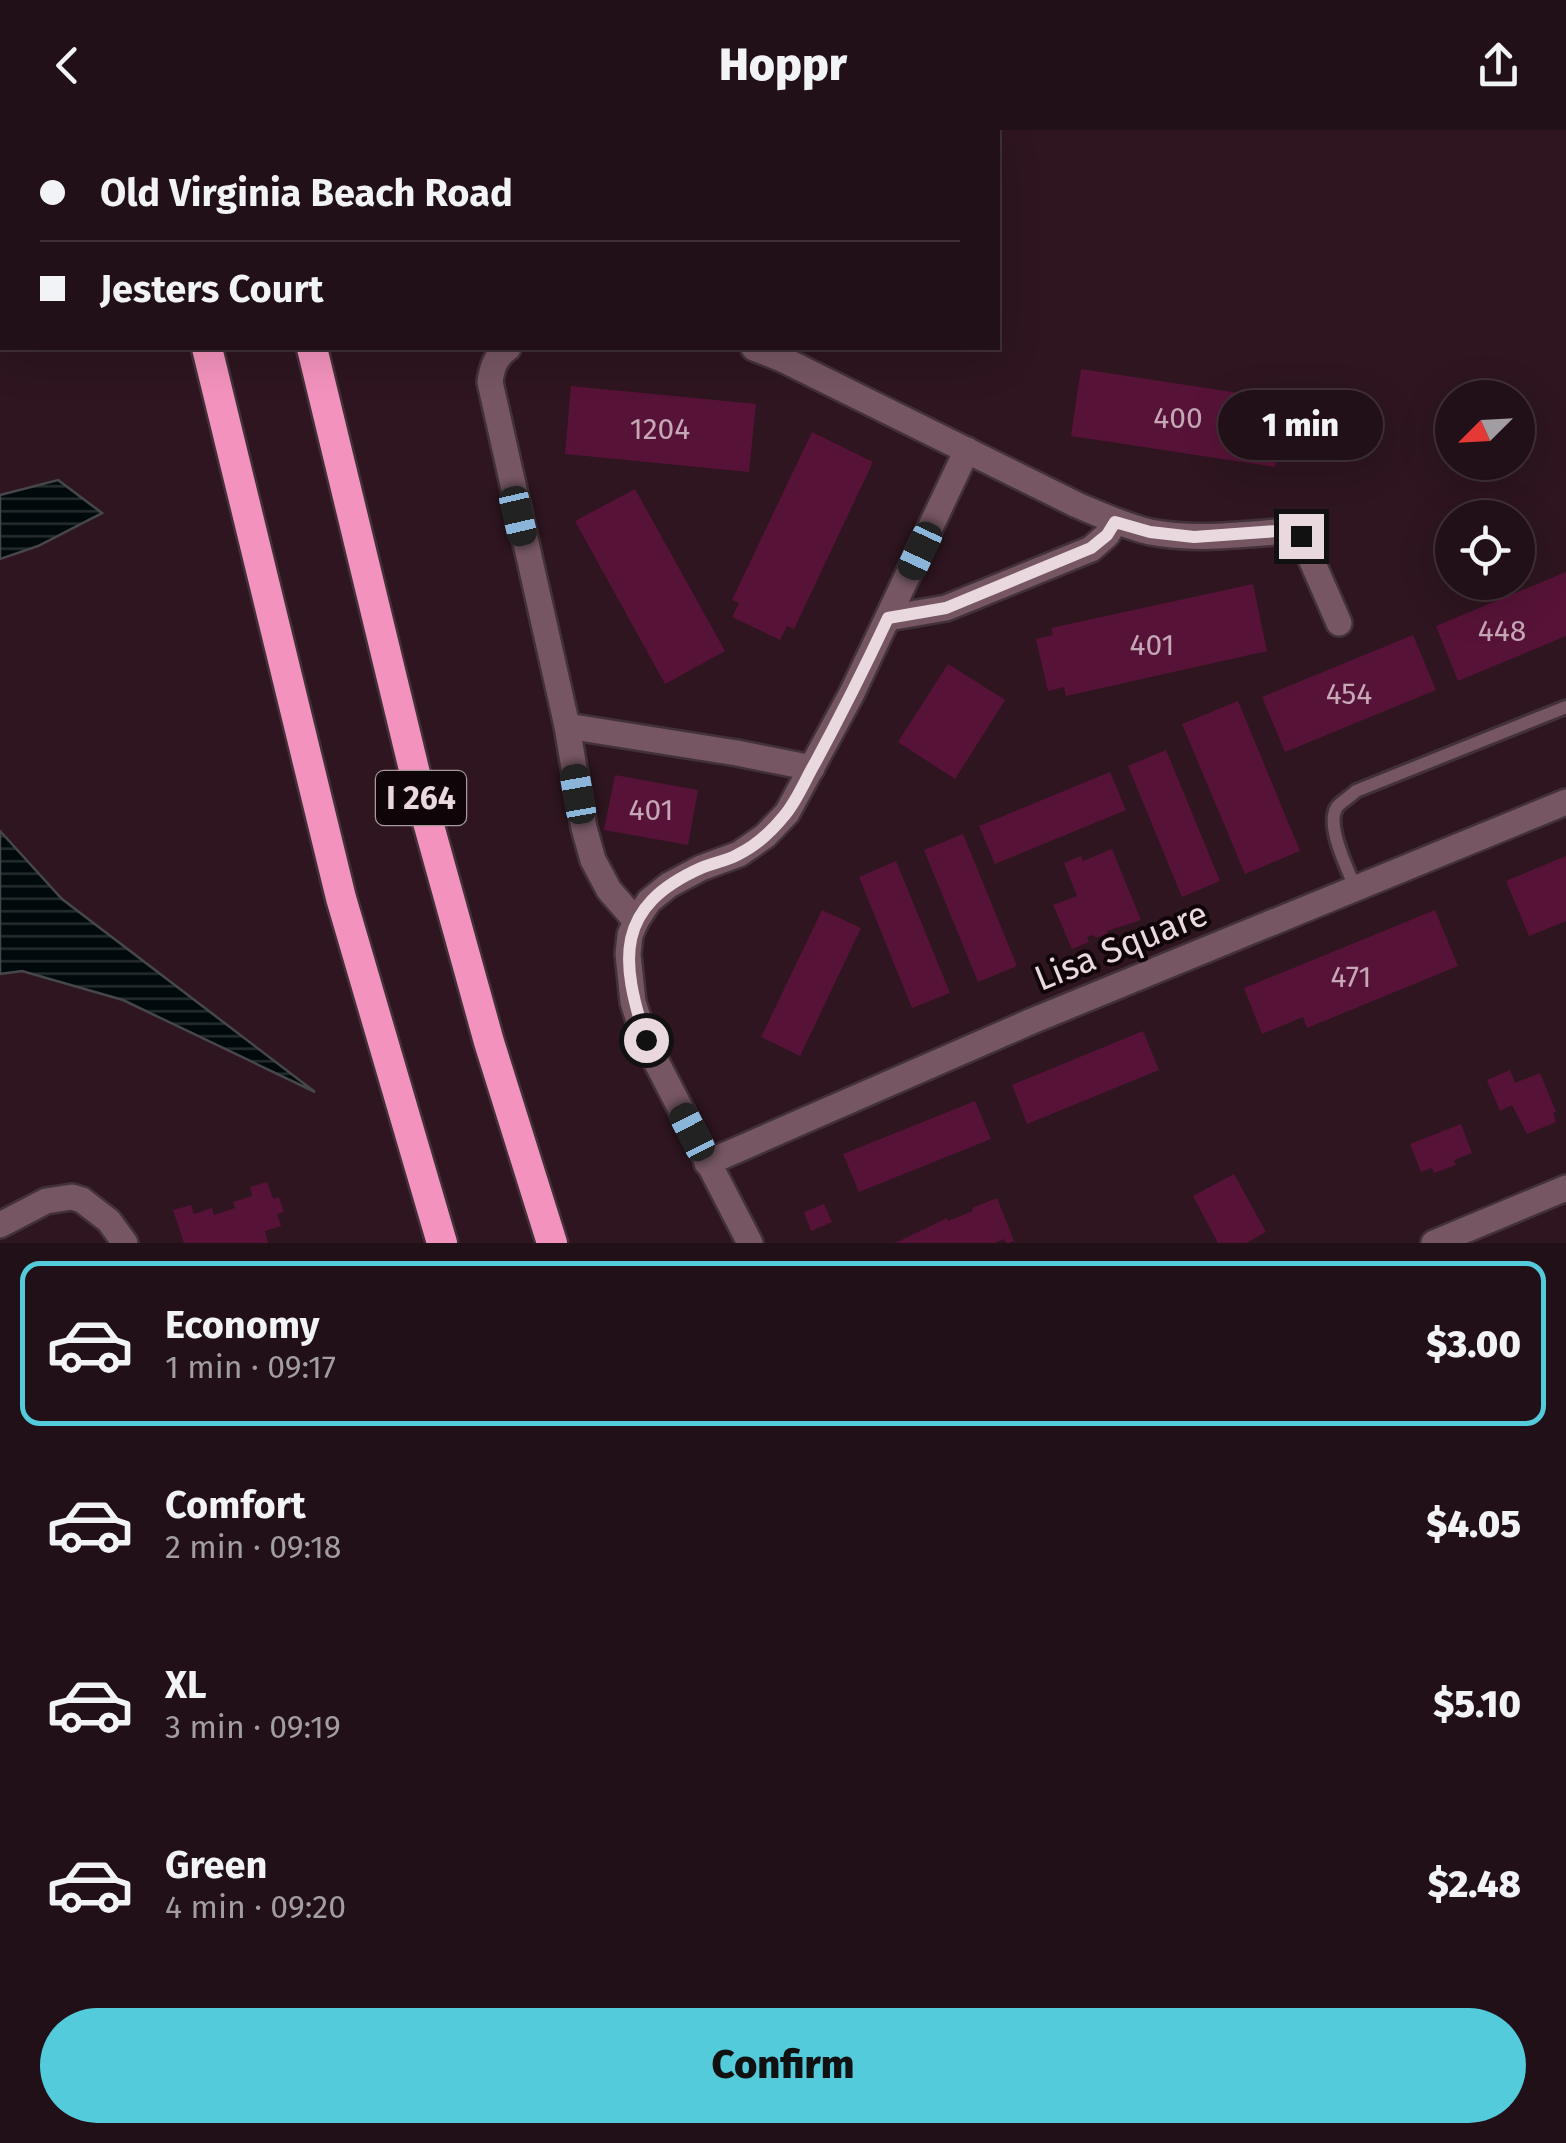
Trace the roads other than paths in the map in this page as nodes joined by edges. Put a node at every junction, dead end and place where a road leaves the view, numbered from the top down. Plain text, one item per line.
1 (207, 350) edge
2 (312, 350) edge
3 (505, 350) edge
4 (759, 350) edge
5 (966, 450) junction
6 (1115, 522) junction
7 (888, 618) junction
8 (1339, 622) dead end
9 (1566, 707) edge
10 (566, 726) junction
11 (812, 768) junction
12 (1566, 802) edge
13 (1356, 887) junction
14 (636, 921) junction
15 (707, 1163) junction
16 (1566, 1188) edge
17 (0, 1224) edge
18 (10, 1243) edge
19 (124, 1243) edge
20 (442, 1243) edge
21 (552, 1243) edge
22 (750, 1243) edge
23 (1434, 1243) edge

1 - 20 highway, I 264
2 - 21 highway, I 264
3 - 10 street
4 - 5 street
5 - 6 street
5 - 7 street
6 - 7 street
6 - 8 street
7 - 11 street
9 - 13 lane
10 - 11 street
10 - 14 street
11 - 14 street
12 - 13 street, Lisa Square
13 - 15 street, Lisa Square
14 - 15 street
15 - 22 street
16 - 23 street
17 - 18 street
17 - 19 street

